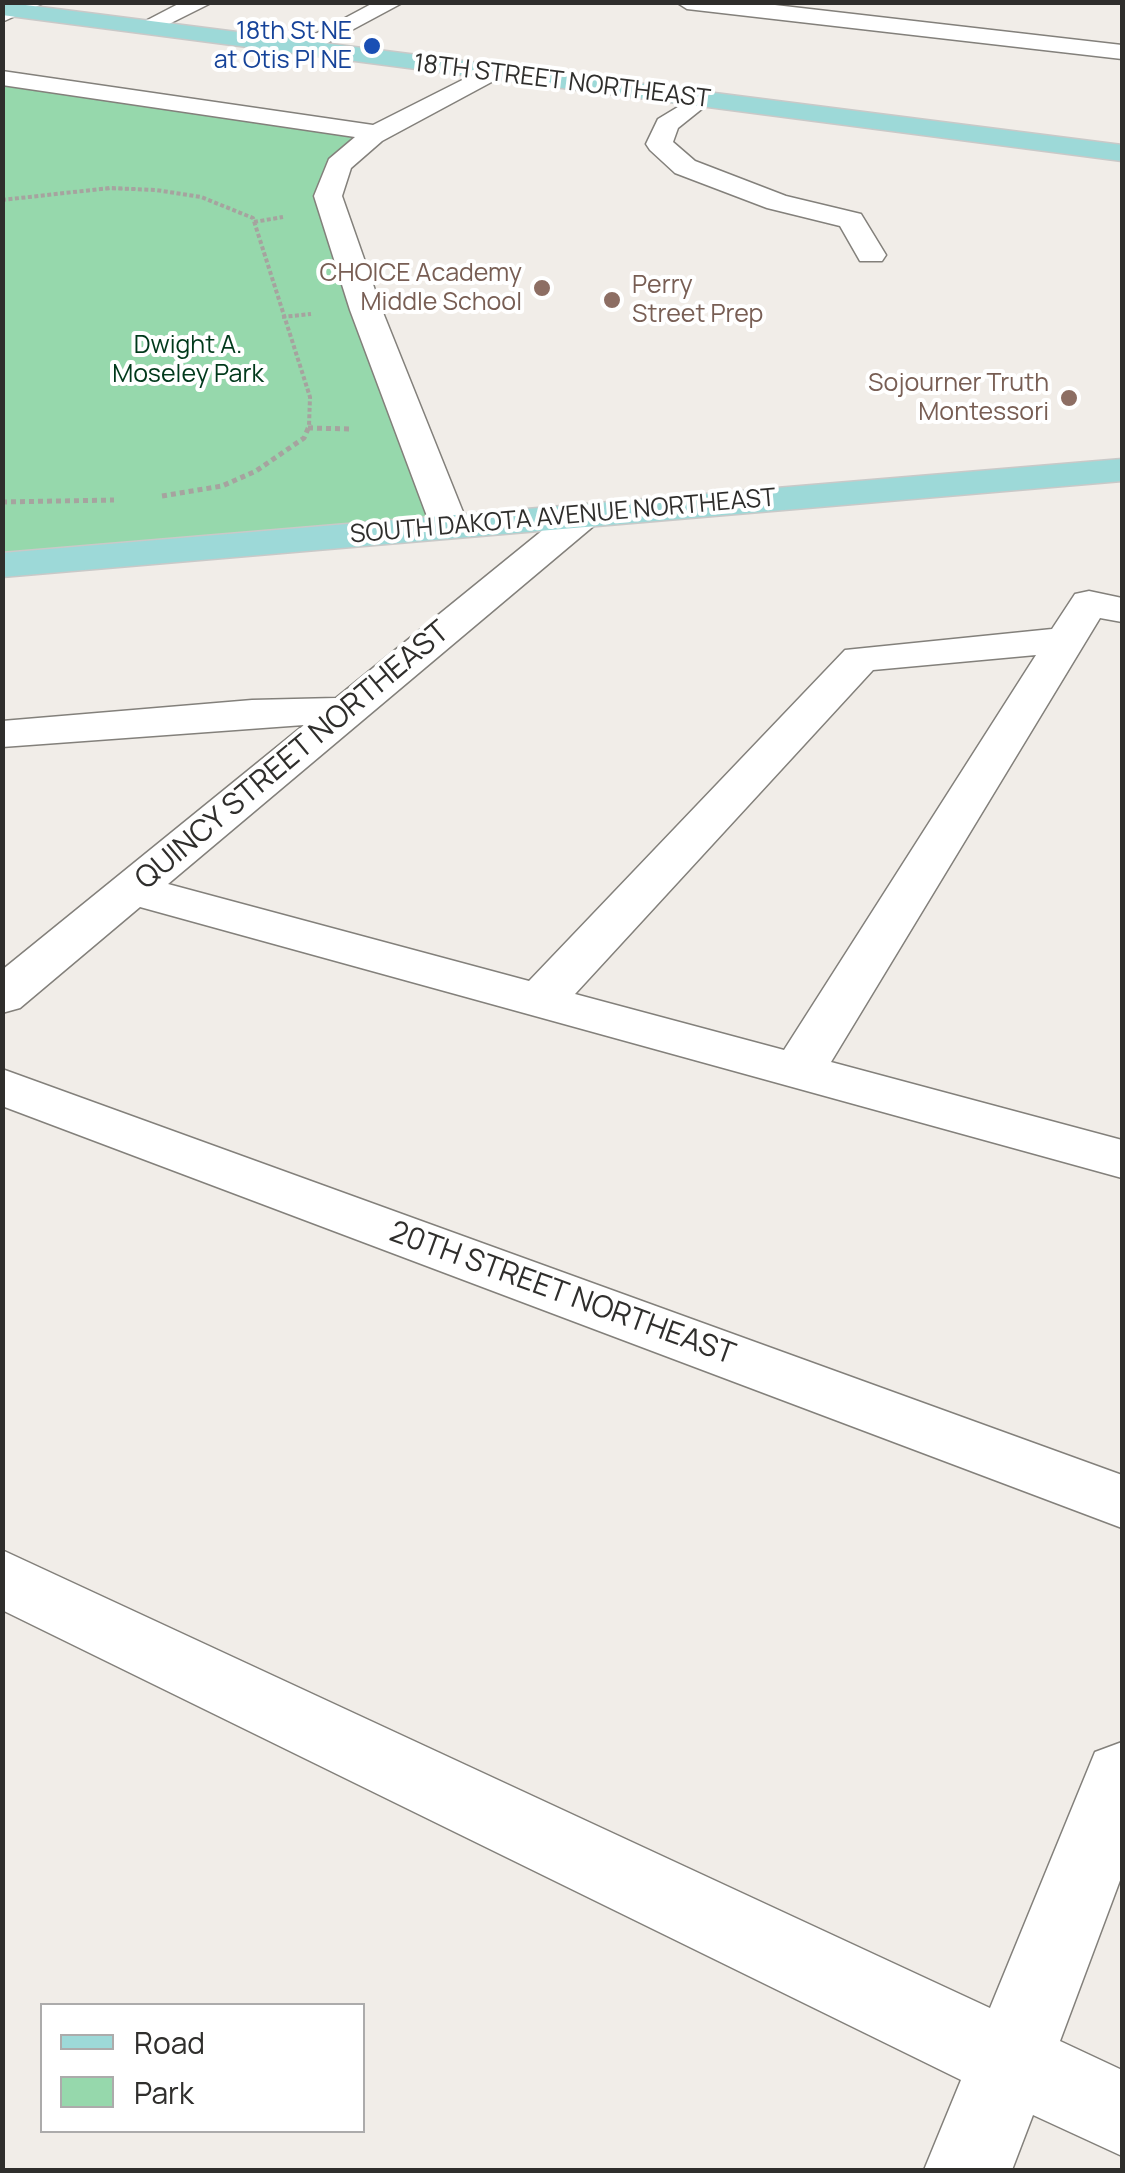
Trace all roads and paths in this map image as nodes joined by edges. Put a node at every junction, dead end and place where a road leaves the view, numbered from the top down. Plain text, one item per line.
1 (202, 2) edge
2 (393, 2) edge
3 (687, 2) edge
4 (14, 9) edge
5 (145, 28) junction
6 (301, 48) junction
7 (1122, 52) edge
8 (490, 72) junction
9 (2, 78) edge
10 (701, 100) junction
11 (377, 132) junction
12 (1122, 153) edge
13 (2, 200) edge
14 (871, 255) dead end
15 (1122, 470) edge
16 (158, 496) dead end
17 (126, 500) dead end
18 (2, 502) edge
19 (583, 516) junction
20 (450, 527) junction
21 (2, 565) edge
22 (1122, 610) edge
23 (1067, 640) junction
24 (348, 712) junction
25 (2, 734) edge
26 (132, 890) junction
27 (2, 997) edge
28 (539, 1001) junction
29 (798, 1071) junction
30 (2, 1086) edge
31 (1122, 1159) edge
32 (1122, 1502) edge
33 (2, 1578) edge
34 (1122, 1775) edge
35 (1011, 2061) junction
36 (1122, 2114) edge
37 (968, 2170) edge

1 - 5 street
2 - 6 street
3 - 7 street
4 - 5 main road, 18TH STREET NORTHEAST
5 - 6 main road, 18TH STREET NORTHEAST
6 - 8 main road, 18TH STREET NORTHEAST
8 - 10 main road, 18TH STREET NORTHEAST
8 - 11 street
9 - 11 street
10 - 12 main road, 18TH STREET NORTHEAST
10 - 14 street
11 - 20 street
13 - 16 path
15 - 19 main road, SOUTH DAKOTA AVENUE NORTHEAST
17 - 18 path
19 - 20 main road, SOUTH DAKOTA AVENUE NORTHEAST
19 - 24 street, QUINCY STREET NORTHEAST
20 - 21 main road, SOUTH DAKOTA AVENUE NORTHEAST
22 - 23 street
23 - 28 street
23 - 29 street
24 - 25 street
24 - 26 street, QUINCY STREET NORTHEAST
26 - 27 street, QUINCY STREET NORTHEAST
26 - 28 street
28 - 29 street
29 - 31 street
30 - 32 street, 20TH STREET NORTHEAST
33 - 35 street
34 - 35 street
35 - 36 street
35 - 37 street

